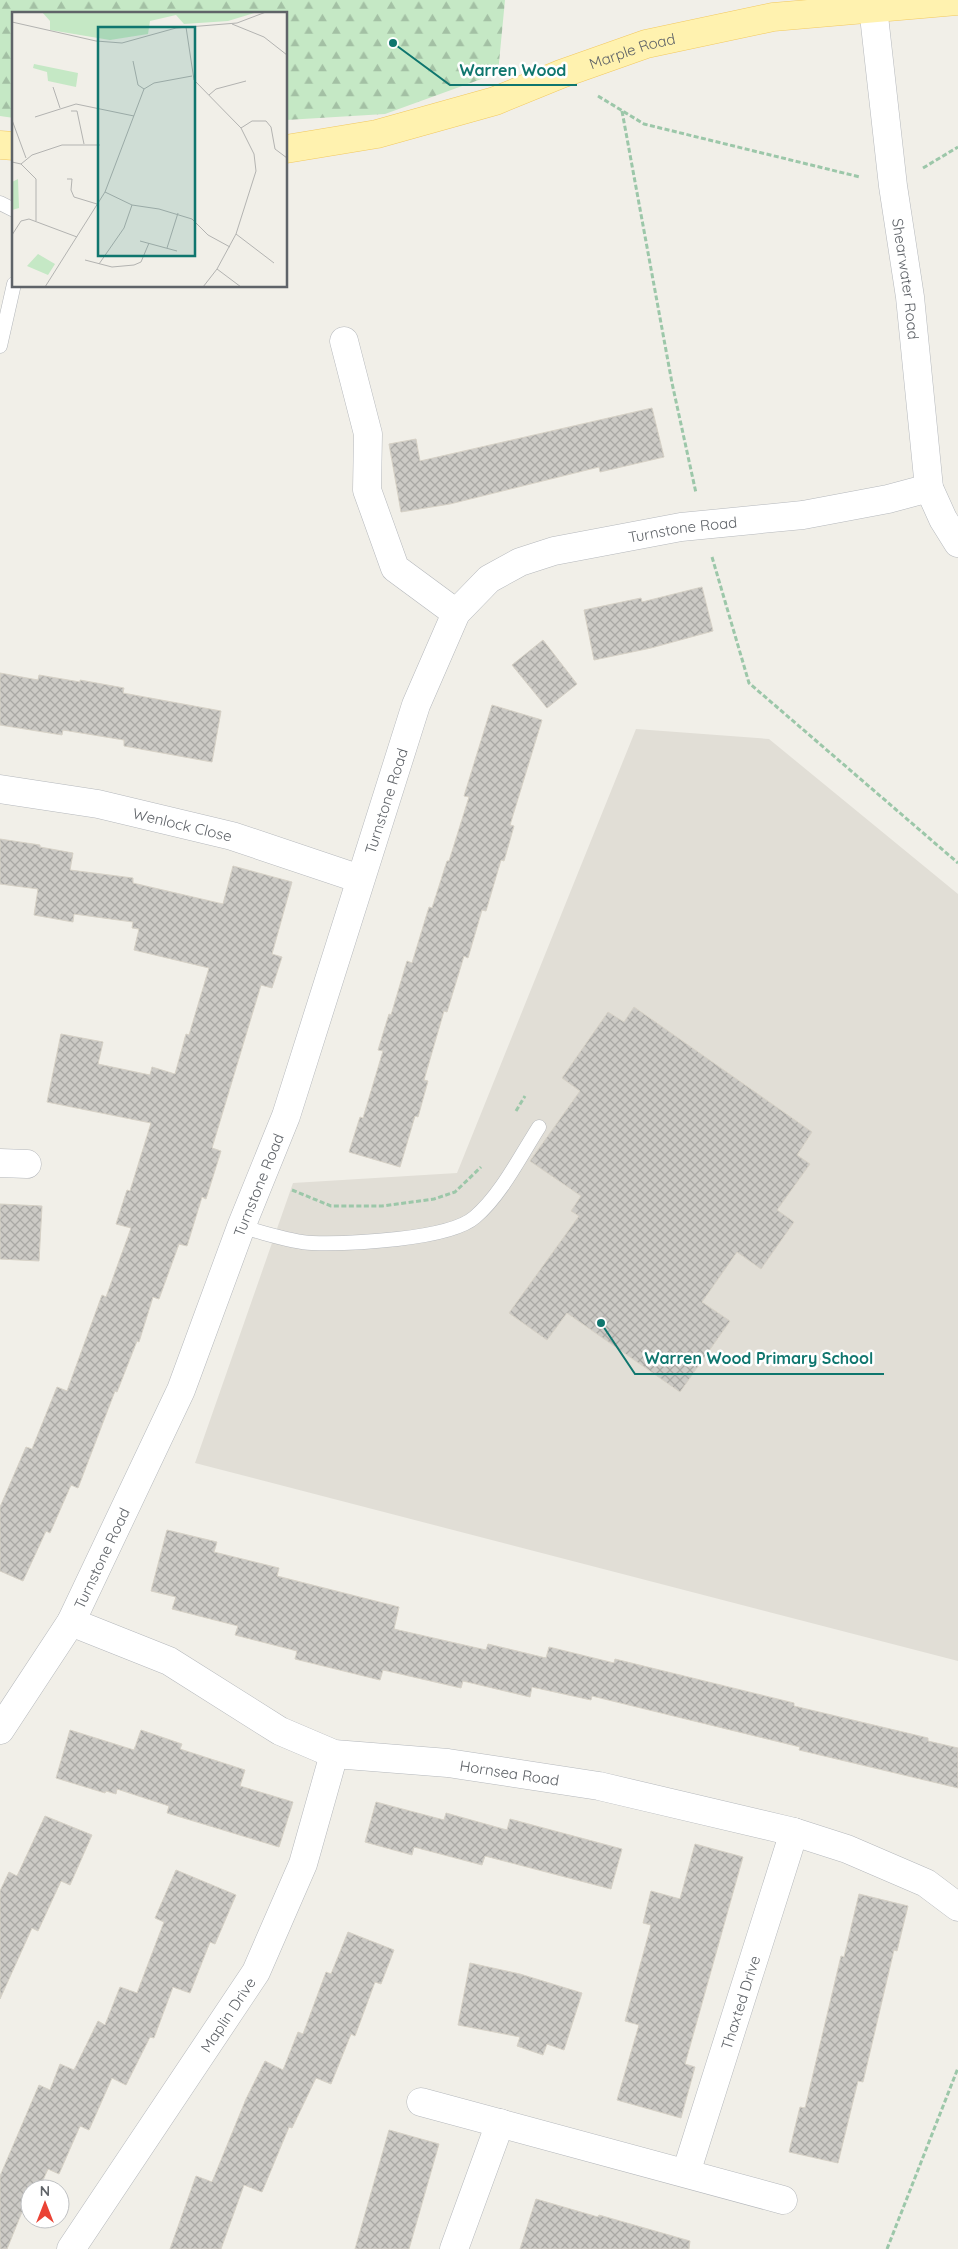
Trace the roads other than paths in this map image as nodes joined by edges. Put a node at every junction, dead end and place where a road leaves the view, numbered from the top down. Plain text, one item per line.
1 (958, 1) edge
2 (873, 7) junction
3 (288, 149) edge
4 (0, 203) edge
5 (12, 209) edge
6 (13, 288) edge
7 (344, 340) dead end
8 (0, 346) edge
9 (929, 488) junction
10 (958, 542) edge
11 (456, 613) junction
12 (0, 789) edge
13 (360, 880) junction
14 (539, 1127) dead end
15 (0, 1162) edge
16 (27, 1164) dead end
17 (241, 1227) junction
18 (71, 1622) junction
19 (0, 1730) edge
20 (334, 1754) junction
21 (794, 1832) junction
22 (958, 1907) edge
23 (421, 2102) dead end
24 (500, 2123) junction
25 (686, 2173) junction
26 (782, 2200) dead end
27 (71, 2249) edge
28 (454, 2249) edge

1 - 2 main road, Marple Road
2 - 3 main road, Marple Road
2 - 9 street, Shearwater Road
4 - 5 lane
6 - 8 lane
7 - 11 street
9 - 10 street, Shearwater Road
9 - 11 street, Turnstone Road
11 - 13 street, Turnstone Road
12 - 13 street, Wenlock Close
13 - 17 street, Turnstone Road
14 - 17 lane
15 - 16 street
17 - 18 street, Turnstone Road
18 - 19 street, Turnstone Road
18 - 20 street, Hornsea Road
20 - 21 street, Hornsea Road
20 - 27 street, Maplin Drive
21 - 22 street, Hornsea Road
21 - 25 street, Thaxted Drive
23 - 24 street
24 - 25 street
24 - 28 street
25 - 26 street

